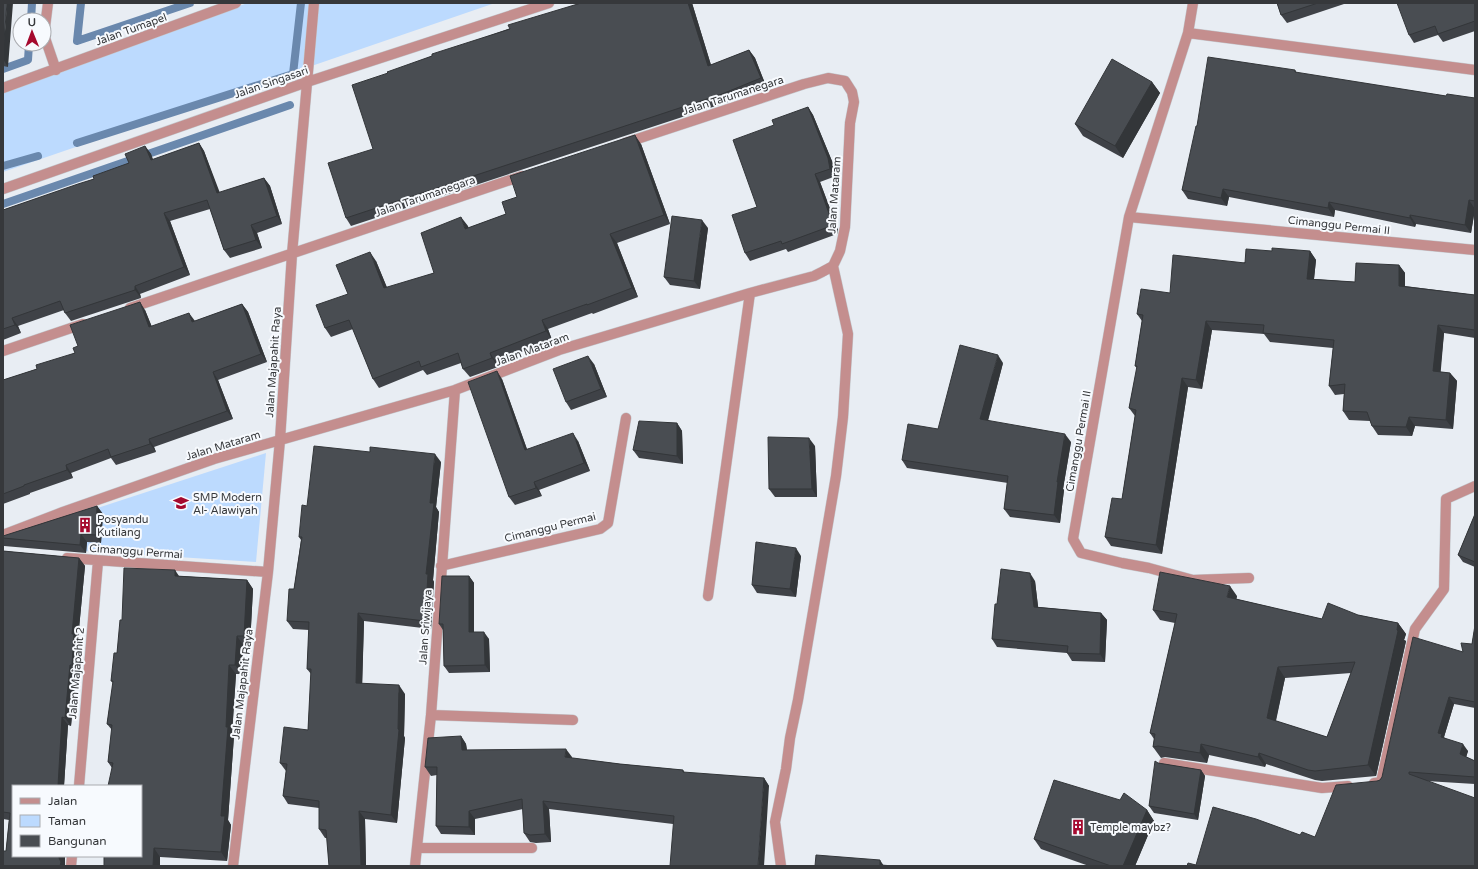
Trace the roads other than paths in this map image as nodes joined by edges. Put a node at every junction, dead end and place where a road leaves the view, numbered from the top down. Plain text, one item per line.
1 (48, 3) edge
2 (236, 3) edge
3 (314, 3) edge
4 (549, 3) edge
5 (1193, 3) edge
6 (1188, 32) junction
7 (56, 70) junction
8 (1475, 70) edge
9 (307, 82) junction
10 (3, 88) edge
11 (852, 92) joint
12 (619, 145) edge
13 (530, 174) edge
14 (3, 189) edge
15 (1129, 217) junction
16 (1475, 250) edge
17 (292, 254) junction
18 (833, 266) junction
19 (750, 293) junction
20 (122, 311) edge
21 (92, 321) edge
22 (3, 351) edge
23 (455, 390) junction
24 (626, 418) dead end
25 (280, 440) junction
26 (1475, 486) edge
27 (3, 535) edge
28 (58, 558) edge
29 (98, 561) junction
30 (441, 566) junction
31 (268, 572) junction
32 (1248, 578) dead end
33 (708, 596) dead end
34 (431, 715) junction
35 (573, 720) dead end
36 (1164, 763) edge
37 (78, 785) edge
38 (417, 848) junction
39 (532, 848) edge
40 (233, 866) edge
41 (414, 866) edge
42 (781, 866) edge

1 - 7 street
2 - 7 street, Jalan Tumapel
3 - 9 street, Jalan Majapahit Raya
4 - 9 street, Jalan Singasari
5 - 6 street, Cimanggu Permai II
6 - 8 street
6 - 15 street, Cimanggu Permai II
7 - 10 street, Jalan Tumapel
9 - 14 street, Jalan Singasari
9 - 17 street, Jalan Majapahit Raya
11 - 12 street, Jalan Tarumanegara
11 - 18 street, Jalan Mataram
13 - 17 street, Jalan Tarumanegara
15 - 16 street, Cimanggu Permai II
15 - 32 street, Cimanggu Permai II
17 - 20 street, Jalan Tarumanegara
17 - 25 street, Jalan Majapahit Raya
18 - 19 street, Jalan Mataram
18 - 42 street
19 - 23 street, Jalan Mataram
19 - 33 street
21 - 22 street
23 - 25 street, Jalan Mataram
23 - 30 street, Jalan Sriwijaya
24 - 30 street, Cimanggu Permai
25 - 27 street, Jalan Mataram
25 - 31 street, Jalan Majapahit Raya
26 - 36 street
28 - 29 street, Cimanggu Permai
29 - 31 street, Cimanggu Permai
29 - 37 street, Jalan Majapahit 2
30 - 34 street, Jalan Sriwijaya
31 - 40 street, Jalan Majapahit Raya
34 - 35 street
34 - 38 street, Jalan Sriwijaya
38 - 39 street
38 - 41 street, Jalan Sriwijaya

